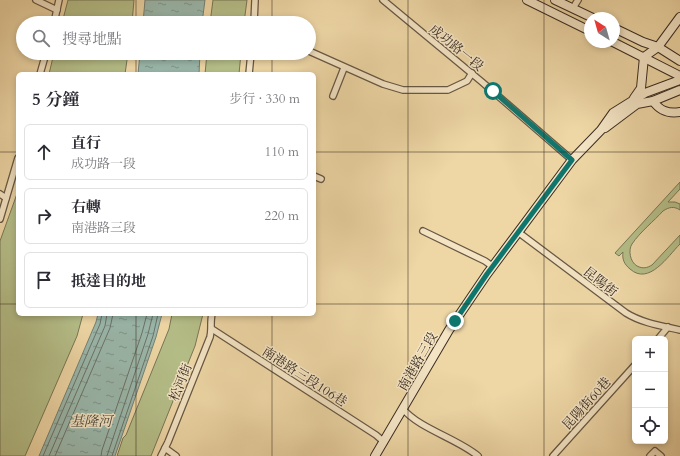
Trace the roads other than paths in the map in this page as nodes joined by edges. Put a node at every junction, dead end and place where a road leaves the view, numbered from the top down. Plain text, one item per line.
1 (36, 0) edge
2 (59, 0) edge
3 (255, 0) edge
4 (382, 0) edge
5 (527, 0) edge
6 (555, 0) edge
7 (578, 0) edge
8 (573, 8) junction
9 (56, 10) junction
10 (584, 14) edge
11 (55, 16) edge
12 (254, 16) edge
13 (680, 17) edge
14 (584, 28) edge
15 (620, 31) edge
16 (620, 45) edge
17 (658, 47) junction
18 (316, 54) edge
19 (644, 57) junction
20 (44, 60) edge
21 (250, 60) edge
22 (680, 61) edge
23 (344, 68) junction
24 (41, 72) edge
25 (249, 72) edge
26 (472, 74) junction
27 (680, 76) edge
28 (680, 80) edge
29 (680, 90) edge
30 (333, 96) dead end
31 (633, 100) junction
32 (653, 101) junction
33 (680, 112) edge
34 (601, 130) junction
35 (572, 160) junction
36 (16, 165) edge
37 (316, 177) edge
38 (321, 180) dead end
39 (0, 194) edge
40 (6, 198) junction
41 (0, 219) edge
42 (423, 230) dead end
43 (518, 232) junction
44 (492, 266) junction
45 (212, 316) edge
46 (668, 327) junction
47 (212, 329) junction
48 (680, 330) edge
49 (660, 336) edge
50 (632, 368) edge
51 (403, 409) junction
52 (384, 442) junction
53 (165, 448) junction
54 (161, 456) edge
55 (176, 456) edge
56 (375, 456) edge
57 (478, 456) edge
58 (553, 456) edge
59 (650, 456) edge
60 (661, 456) edge

1 - 9 street
2 - 9 street
3 - 12 street
4 - 26 street, 成功路一段
5 - 14 main road
6 - 8 main road
7 - 8 street
8 - 10 main road
9 - 11 street
13 - 17 main road
15 - 17 main road
16 - 19 main road
17 - 19 main road
17 - 22 main road
18 - 23 street
19 - 27 main road
19 - 31 main road
20 - 24 street
21 - 25 street
23 - 26 street
23 - 30 street
26 - 35 street, 成功路一段
28 - 31 main road
29 - 32 main road
31 - 34 main road
32 - 33 main road
32 - 34 main road
34 - 35 main road, 南港路三段
35 - 43 main road, 南港路三段
36 - 40 street
37 - 38 street
39 - 40 street
40 - 41 street
42 - 44 street
43 - 44 main road, 南港路三段
43 - 46 street, 昆陽街
44 - 51 main road, 南港路三段
45 - 47 street, 松河街
46 - 48 street, 昆陽街
46 - 49 street
47 - 52 street, 南港路三段106巷
47 - 53 street, 松河街
50 - 58 street, 昆陽街60巷
51 - 52 main road, 南港路三段
51 - 57 street
52 - 56 main road, 南港路三段
53 - 54 street, 松河街
53 - 55 street
59 - 60 street

